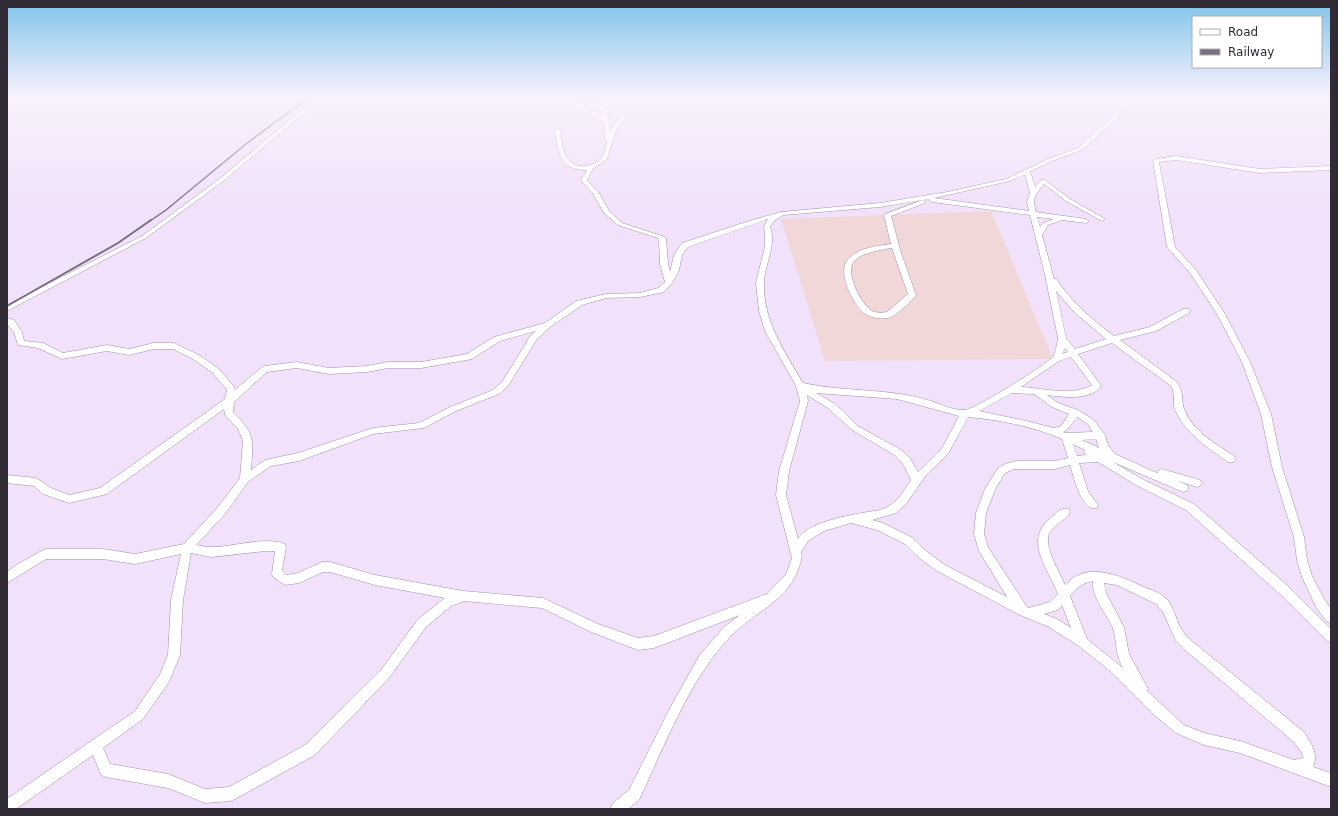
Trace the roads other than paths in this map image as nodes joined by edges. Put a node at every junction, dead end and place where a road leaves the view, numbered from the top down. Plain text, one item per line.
1 (275, 135) edge
2 (558, 135) edge
3 (608, 135) edge
4 (612, 135) edge
5 (1096, 135) edge
6 (609, 148) junction
7 (591, 168) junction
8 (1331, 168) edge
9 (1028, 174) dead end
10 (1033, 192) junction
11 (947, 194) junction
12 (931, 200) junction
13 (783, 213) junction
14 (1033, 214) junction
15 (1062, 219) junction
16 (1102, 219) dead end
17 (1086, 221) dead end
18 (1038, 236) junction
19 (894, 244) junction
20 (1049, 275) junction
21 (669, 282) junction
22 (7, 308) edge
23 (1186, 311) dead end
24 (7, 321) edge
25 (547, 325) junction
26 (1062, 338) junction
27 (1113, 339) junction
28 (1072, 353) junction
29 (1056, 359) junction
30 (800, 386) junction
31 (1009, 390) junction
32 (1034, 390) junction
33 (230, 400) junction
34 (1075, 412) junction
35 (965, 414) junction
36 (1100, 434) junction
37 (1059, 435) junction
38 (1098, 458) junction
39 (1231, 459) dead end
40 (1073, 460) junction
41 (1119, 461) junction
42 (1147, 472) junction
43 (7, 479) edge
44 (244, 479) junction
45 (917, 482) junction
46 (1196, 483) dead end
47 (1183, 488) dead end
48 (1093, 505) dead end
49 (1065, 512) dead end
50 (851, 519) junction
51 (187, 548) junction
52 (796, 552) junction
53 (1099, 576) junction
54 (7, 578) edge
55 (1063, 594) junction
56 (464, 596) junction
57 (771, 598) junction
58 (1027, 612) junction
59 (1331, 618) edge
60 (1331, 636) edge
61 (1084, 643) junction
62 (1157, 710) junction
63 (95, 745) junction
64 (1295, 766) junction
65 (1331, 780) edge
66 (7, 807) edge
67 (617, 809) edge

1 - 22 street
2 - 7 street
3 - 6 street
4 - 6 street
5 - 11 street
6 - 7 street
7 - 21 street
8 - 59 street
9 - 10 street
10 - 14 street
10 - 16 street
11 - 12 street
11 - 13 street
12 - 14 street
12 - 19 street
13 - 21 street
13 - 30 street
14 - 15 street
14 - 18 street
15 - 17 street
15 - 18 street
18 - 20 street
19 - 19 street
20 - 26 street
20 - 27 street
21 - 25 street
23 - 27 street
24 - 33 street
25 - 33 street
25 - 44 street
26 - 28 street
26 - 29 street
27 - 28 street
27 - 39 street
28 - 29 street
28 - 32 street
29 - 31 street
30 - 35 street
30 - 45 street
30 - 52 street
31 - 32 street
31 - 35 street
32 - 34 street
33 - 43 street
33 - 44 street
34 - 36 street
34 - 37 street
35 - 37 street
35 - 45 street
36 - 37 street
36 - 41 street
37 - 38 street
37 - 40 street
37 - 41 street
38 - 40 street
38 - 41 street
38 - 60 street
40 - 48 street
40 - 58 street
41 - 42 street
42 - 46 street
42 - 47 street
44 - 51 street
45 - 50 street
49 - 55 street
50 - 52 street
50 - 58 street
51 - 54 street
51 - 56 street
51 - 63 street
52 - 57 street
53 - 55 street
53 - 62 street
53 - 64 street
55 - 58 street
55 - 61 street
56 - 57 street
56 - 63 street
57 - 67 street
58 - 61 street
61 - 62 street
62 - 64 street
63 - 66 street
64 - 65 street

